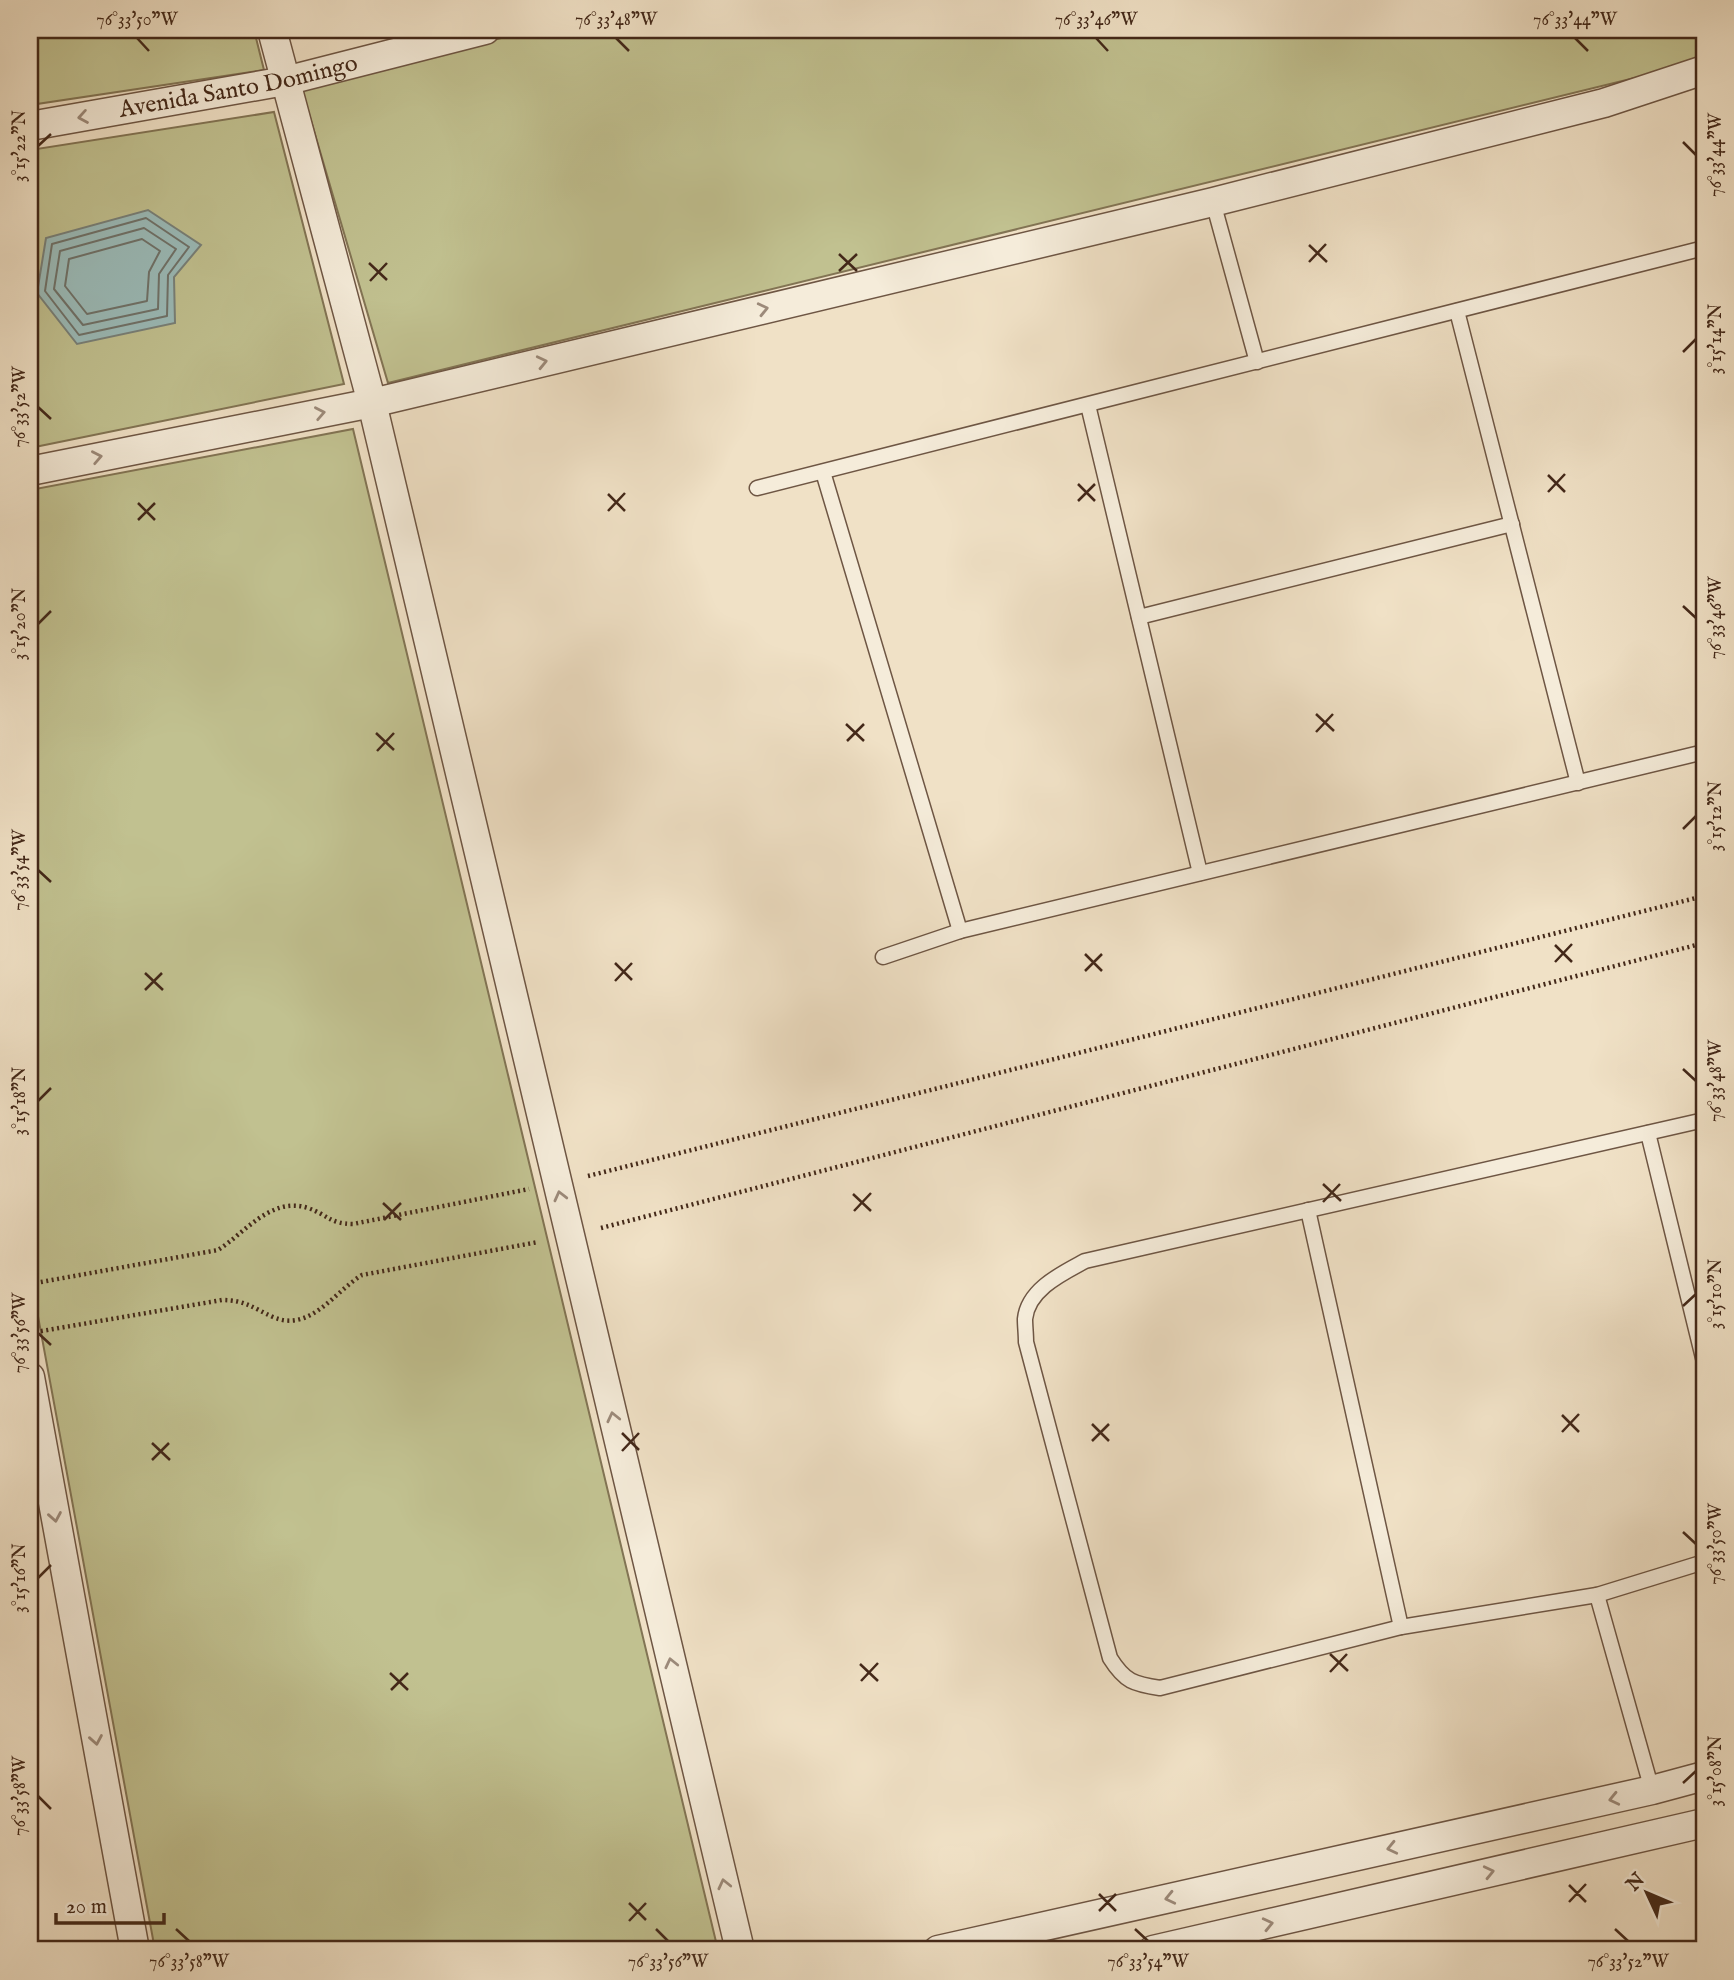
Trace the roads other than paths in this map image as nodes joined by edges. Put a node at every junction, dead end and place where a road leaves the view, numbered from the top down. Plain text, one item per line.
1 (272, 30) edge
2 (485, 30) edge
3 (1704, 71) edge
4 (285, 81) junction
5 (30, 127) edge
6 (1213, 202) junction
7 (1704, 248) edge
8 (1457, 312) junction
9 (1256, 362) junction
10 (372, 403) junction
11 (1088, 405) junction
12 (30, 471) edge
13 (823, 472) junction
14 (757, 488) dead end
15 (1511, 524) junction
16 (1139, 617) junction
17 (1704, 752) edge
18 (1578, 783) junction
19 (1200, 873) junction
20 (960, 931) junction
21 (883, 957) dead end
22 (1704, 1120) edge
23 (1648, 1133) junction
24 (1308, 1210) junction
25 (1704, 1362) edge
26 (30, 1377) edge
27 (1704, 1562) edge
28 (1597, 1595) junction
29 (1401, 1627) junction
30 (1704, 1776) edge
31 (1652, 1790) junction
32 (1704, 1823) edge
33 (135, 1950) edge
34 (740, 1950) edge
35 (938, 1950) edge
36 (1153, 1950) edge

1 - 4 street
2 - 4 street, Avenida Santo Domingo
3 - 6 street
4 -> 5 street, Avenida Santo Domingo
4 - 10 street
6 - 9 lane
10 -> 6 street
7 - 8 lane
8 - 9 lane
8 - 15 lane
9 - 11 lane
12 -> 10 street
34 -> 10 street
11 - 13 lane
11 - 16 lane
13 - 14 lane
13 - 20 lane
15 - 16 lane
15 - 18 lane
16 - 19 lane
17 - 18 lane
18 - 19 lane
19 - 20 lane
20 - 21 lane
22 - 23 lane
23 - 24 lane
23 - 25 lane
24 - 29 lane
24 - 29 lane
26 -> 33 street
27 - 28 lane
28 - 29 lane
28 - 31 lane
30 - 31 street
31 -> 35 street
36 -> 32 street

